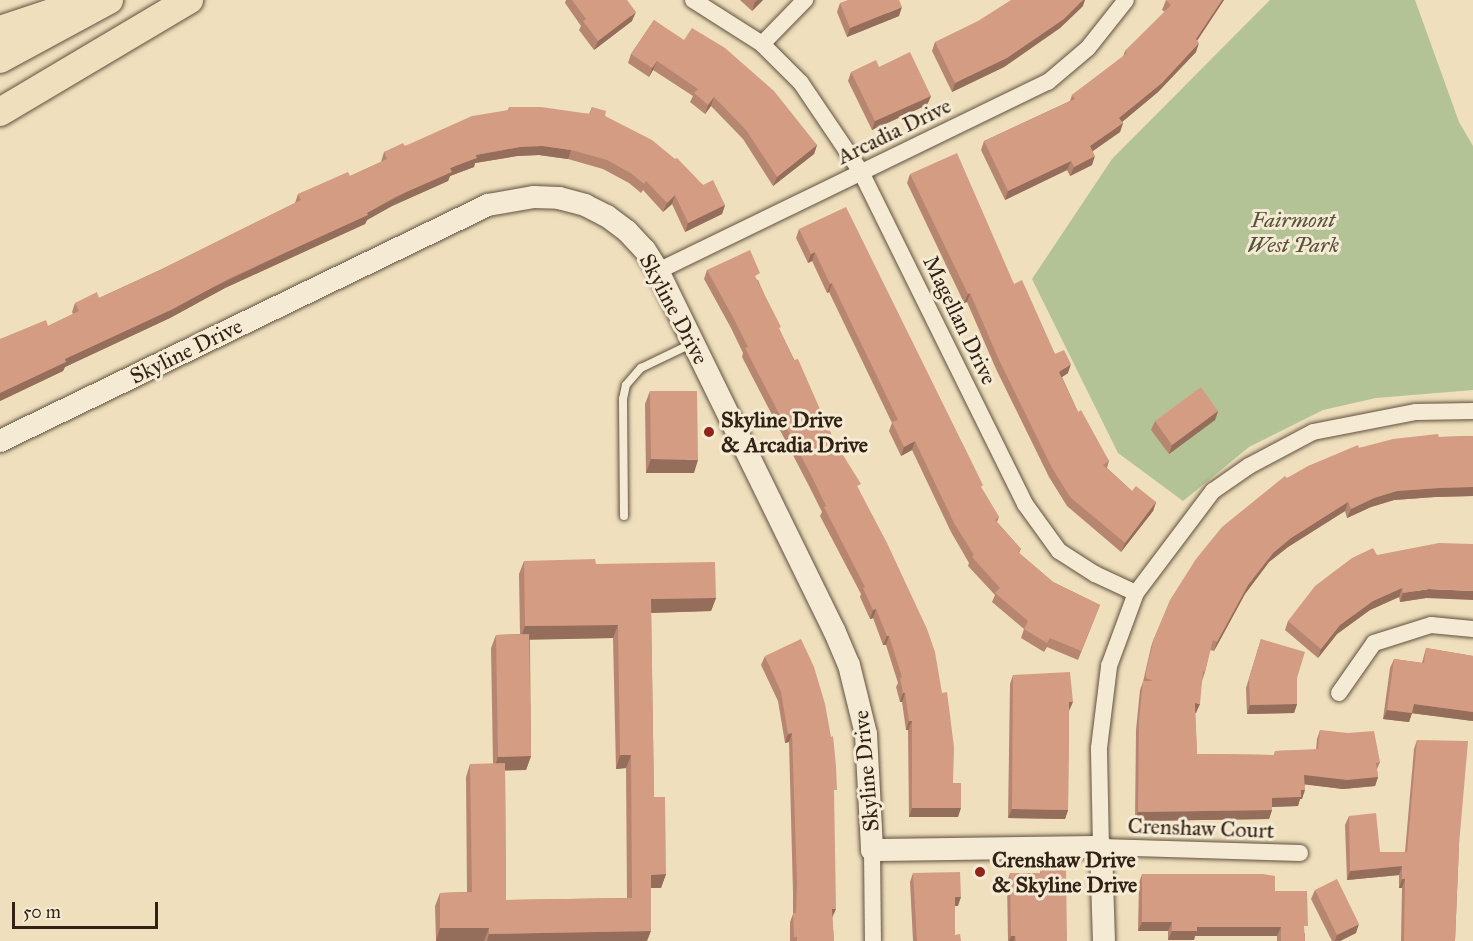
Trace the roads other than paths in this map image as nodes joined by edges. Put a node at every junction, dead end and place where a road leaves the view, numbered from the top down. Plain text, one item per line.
1 (91, 0) edge
2 (109, 0) edge
3 (189, 0) edge
4 (693, 0) edge
5 (805, 0) edge
6 (1126, 0) edge
7 (0, 30) edge
8 (762, 44) junction
9 (0, 59) edge
10 (0, 112) edge
11 (861, 172) junction
12 (658, 272) junction
13 (693, 343) junction
14 (1473, 411) edge
15 (0, 441) edge
16 (624, 516) dead end
17 (1136, 593) junction
18 (1473, 629) edge
19 (1339, 693) dead end
20 (1101, 847) junction
21 (872, 850) junction
22 (1300, 853) dead end
23 (873, 941) edge
24 (1104, 941) edge

1 - 7 highway
2 - 9 highway
3 - 10 highway
4 - 8 street, Magellan Drive
5 - 8 street
6 - 11 street, Arcadia Drive
8 - 11 street, Magellan Drive
11 - 12 street, Arcadia Drive
11 - 17 street, Magellan Drive
12 - 13 street, Skyline Drive
12 - 15 street, Skyline Drive
13 - 16 lane
13 - 21 street, Skyline Drive
14 - 17 street
17 - 20 street
18 - 19 street
20 - 21 street
20 - 22 street, Crenshaw Court
20 - 24 street
21 - 23 street, Skyline Drive

